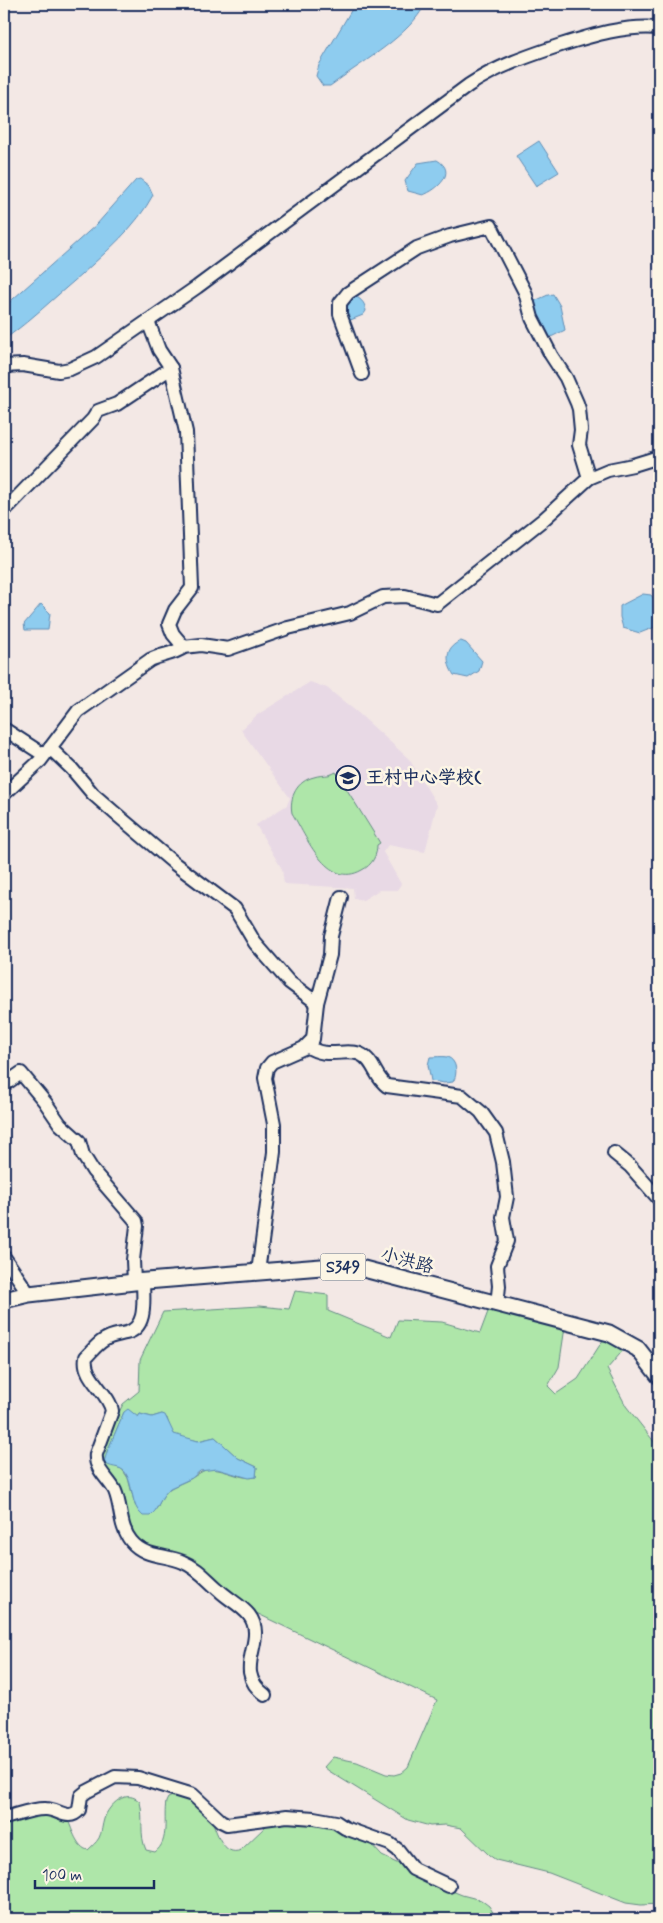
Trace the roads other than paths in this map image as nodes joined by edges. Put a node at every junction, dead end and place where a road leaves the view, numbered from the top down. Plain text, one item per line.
1 (659, 28) edge
2 (148, 321) junction
3 (4, 366) edge
4 (171, 368) junction
5 (362, 374) dead end
6 (659, 457) edge
7 (589, 478) junction
8 (4, 511) edge
9 (184, 647) junction
10 (4, 729) edge
11 (47, 752) junction
12 (4, 794) edge
13 (341, 897) dead end
14 (317, 1003) junction
15 (307, 1046) junction
16 (4, 1085) edge
17 (614, 1153) dead end
18 (659, 1200) edge
19 (4, 1257) edge
20 (258, 1272) junction
21 (139, 1282) junction
22 (29, 1294) junction
23 (4, 1300) edge
24 (497, 1305) junction
25 (659, 1376) edge
26 (266, 1695) dead end
27 (4, 1818) edge
28 (449, 1886) dead end

1 - 2 street
2 - 3 street
2 - 4 street
4 - 8 street
4 - 9 street
5 - 7 street
6 - 7 street
7 - 9 street
9 - 11 street
10 - 11 street
11 - 12 street
11 - 14 street
13 - 14 street
14 - 15 street
15 - 20 street
15 - 24 street
16 - 21 street
17 - 18 street
19 - 22 street
20 - 21 main road, 小洪路 / S349
20 - 24 main road, 小洪路 / S349
21 - 22 main road, 小洪路 / S349
21 - 26 street
22 - 23 main road, 小洪路 / S349
24 - 25 main road, 小洪路 / S349
27 - 28 street

